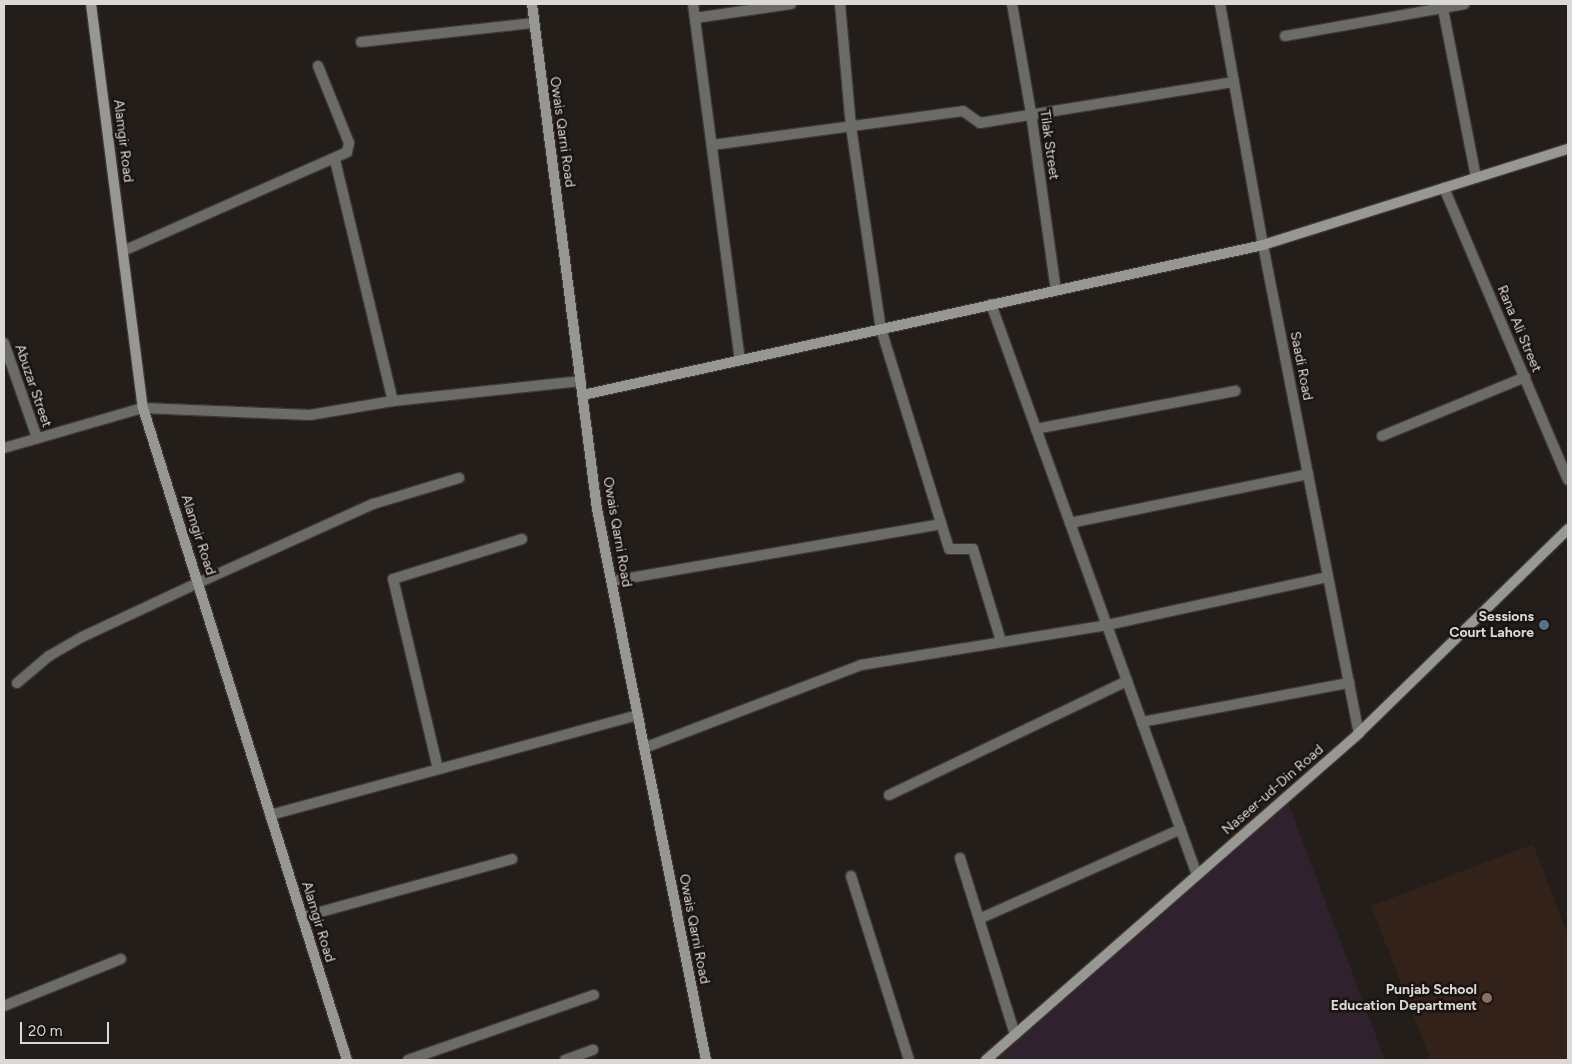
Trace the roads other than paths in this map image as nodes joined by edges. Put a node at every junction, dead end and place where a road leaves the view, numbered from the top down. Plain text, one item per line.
1 (91, 4) edge
2 (532, 4) edge
3 (693, 4) edge
4 (791, 4) edge
5 (840, 4) edge
6 (1012, 4) edge
7 (1220, 4) edge
8 (1464, 4) edge
9 (1442, 6) edge
10 (695, 18) junction
11 (534, 23) junction
12 (1285, 36) dead end
13 (361, 42) dead end
14 (318, 66) dead end
15 (1234, 82) junction
16 (1031, 113) junction
17 (851, 127) junction
18 (712, 145) junction
19 (1568, 149) edge
20 (335, 160) junction
21 (1476, 178) junction
22 (1444, 188) junction
23 (1263, 245) junction
24 (123, 252) junction
25 (1056, 290) junction
26 (991, 304) junction
27 (881, 329) junction
28 (4, 342) edge
29 (740, 360) junction
30 (1525, 377) junction
31 (581, 381) junction
32 (1236, 391) dead end
33 (583, 395) junction
34 (393, 401) junction
35 (143, 408) junction
36 (1036, 429) junction
37 (1382, 436) dead end
38 (37, 438) junction
39 (4, 448) edge
40 (1308, 474) junction
41 (459, 478) dead end
42 (1568, 480) edge
43 (941, 524) junction
44 (1070, 524) junction
45 (1568, 529) edge
46 (522, 540) dead end
47 (1328, 576) junction
48 (612, 581) junction
49 (198, 583) junction
50 (1107, 625) junction
51 (1001, 641) junction
52 (1127, 681) junction
53 (17, 683) dead end
54 (1349, 684) junction
55 (638, 715) junction
56 (1142, 722) junction
57 (1359, 733) junction
58 (644, 748) junction
59 (438, 769) junction
60 (889, 795) dead end
61 (270, 814) junction
62 (1180, 829) junction
63 (960, 858) dead end
64 (512, 859) dead end
65 (1197, 875) junction
66 (851, 876) dead end
67 (302, 917) junction
68 (978, 919) junction
69 (121, 959) dead end
70 (594, 995) dead end
71 (4, 1006) edge
72 (1015, 1035) junction
73 (593, 1050) dead end
74 (346, 1060) edge
75 (408, 1060) edge
76 (565, 1060) edge
77 (706, 1060) edge
78 (909, 1060) edge
79 (986, 1060) edge

1 - 24 street, Alamgir Road
2 - 11 street, Owais Qarni Road
3 - 10 street
4 - 10 street
5 - 17 street
6 - 16 street, Tilak Street
7 - 15 street, Saadi Road
8 - 9 street
9 - 12 street
9 - 21 street
10 - 18 street
11 - 13 street
11 - 31 street, Owais Qarni Road
14 - 20 street
15 - 16 street
15 - 23 street, Saadi Road
16 - 17 street
16 - 25 street, Tilak Street
17 - 18 street
17 - 27 street
18 - 29 street
19 - 21 street
20 - 24 street
20 - 34 street
21 - 22 street
22 - 23 street
22 - 30 street, Rana Ali Street
23 - 25 street
23 - 40 street, Saadi Road
24 - 35 street, Alamgir Road
25 - 26 street
26 - 27 street
26 - 36 street
27 - 29 street
27 - 43 street
28 - 38 street, Abuzar Street
29 - 33 street
30 - 37 street
30 - 42 street, Rana Ali Street
31 - 33 street, Owais Qarni Road
31 - 34 street
32 - 36 street
33 - 48 street, Owais Qarni Road
34 - 35 street
35 - 38 street
35 - 49 street, Alamgir Road
36 - 44 street
38 - 39 street
40 - 44 street
40 - 47 street, Saadi Road
41 - 49 street
43 - 48 street
43 - 51 street
44 - 50 street
45 - 57 street, Naseer-ud-Din Road
46 - 59 street
47 - 50 street
47 - 54 street, Saadi Road
48 - 55 street, Owais Qarni Road
49 - 53 street
49 - 61 street, Alamgir Road
50 - 51 street
50 - 52 street
51 - 58 street
52 - 56 street
52 - 60 street
54 - 56 street
54 - 57 street, Saadi Road
55 - 58 street, Owais Qarni Road
55 - 59 street
56 - 62 street
57 - 65 street, Naseer-ud-Din Road
58 - 77 street, Owais Qarni Road
59 - 61 street
61 - 67 street, Alamgir Road
62 - 65 street
62 - 68 street
63 - 68 street
64 - 67 street
65 - 72 street, Naseer-ud-Din Road
66 - 78 street
67 - 74 street, Alamgir Road
68 - 72 street
69 - 71 street
70 - 75 street
72 - 79 street, Naseer-ud-Din Road
73 - 76 street

